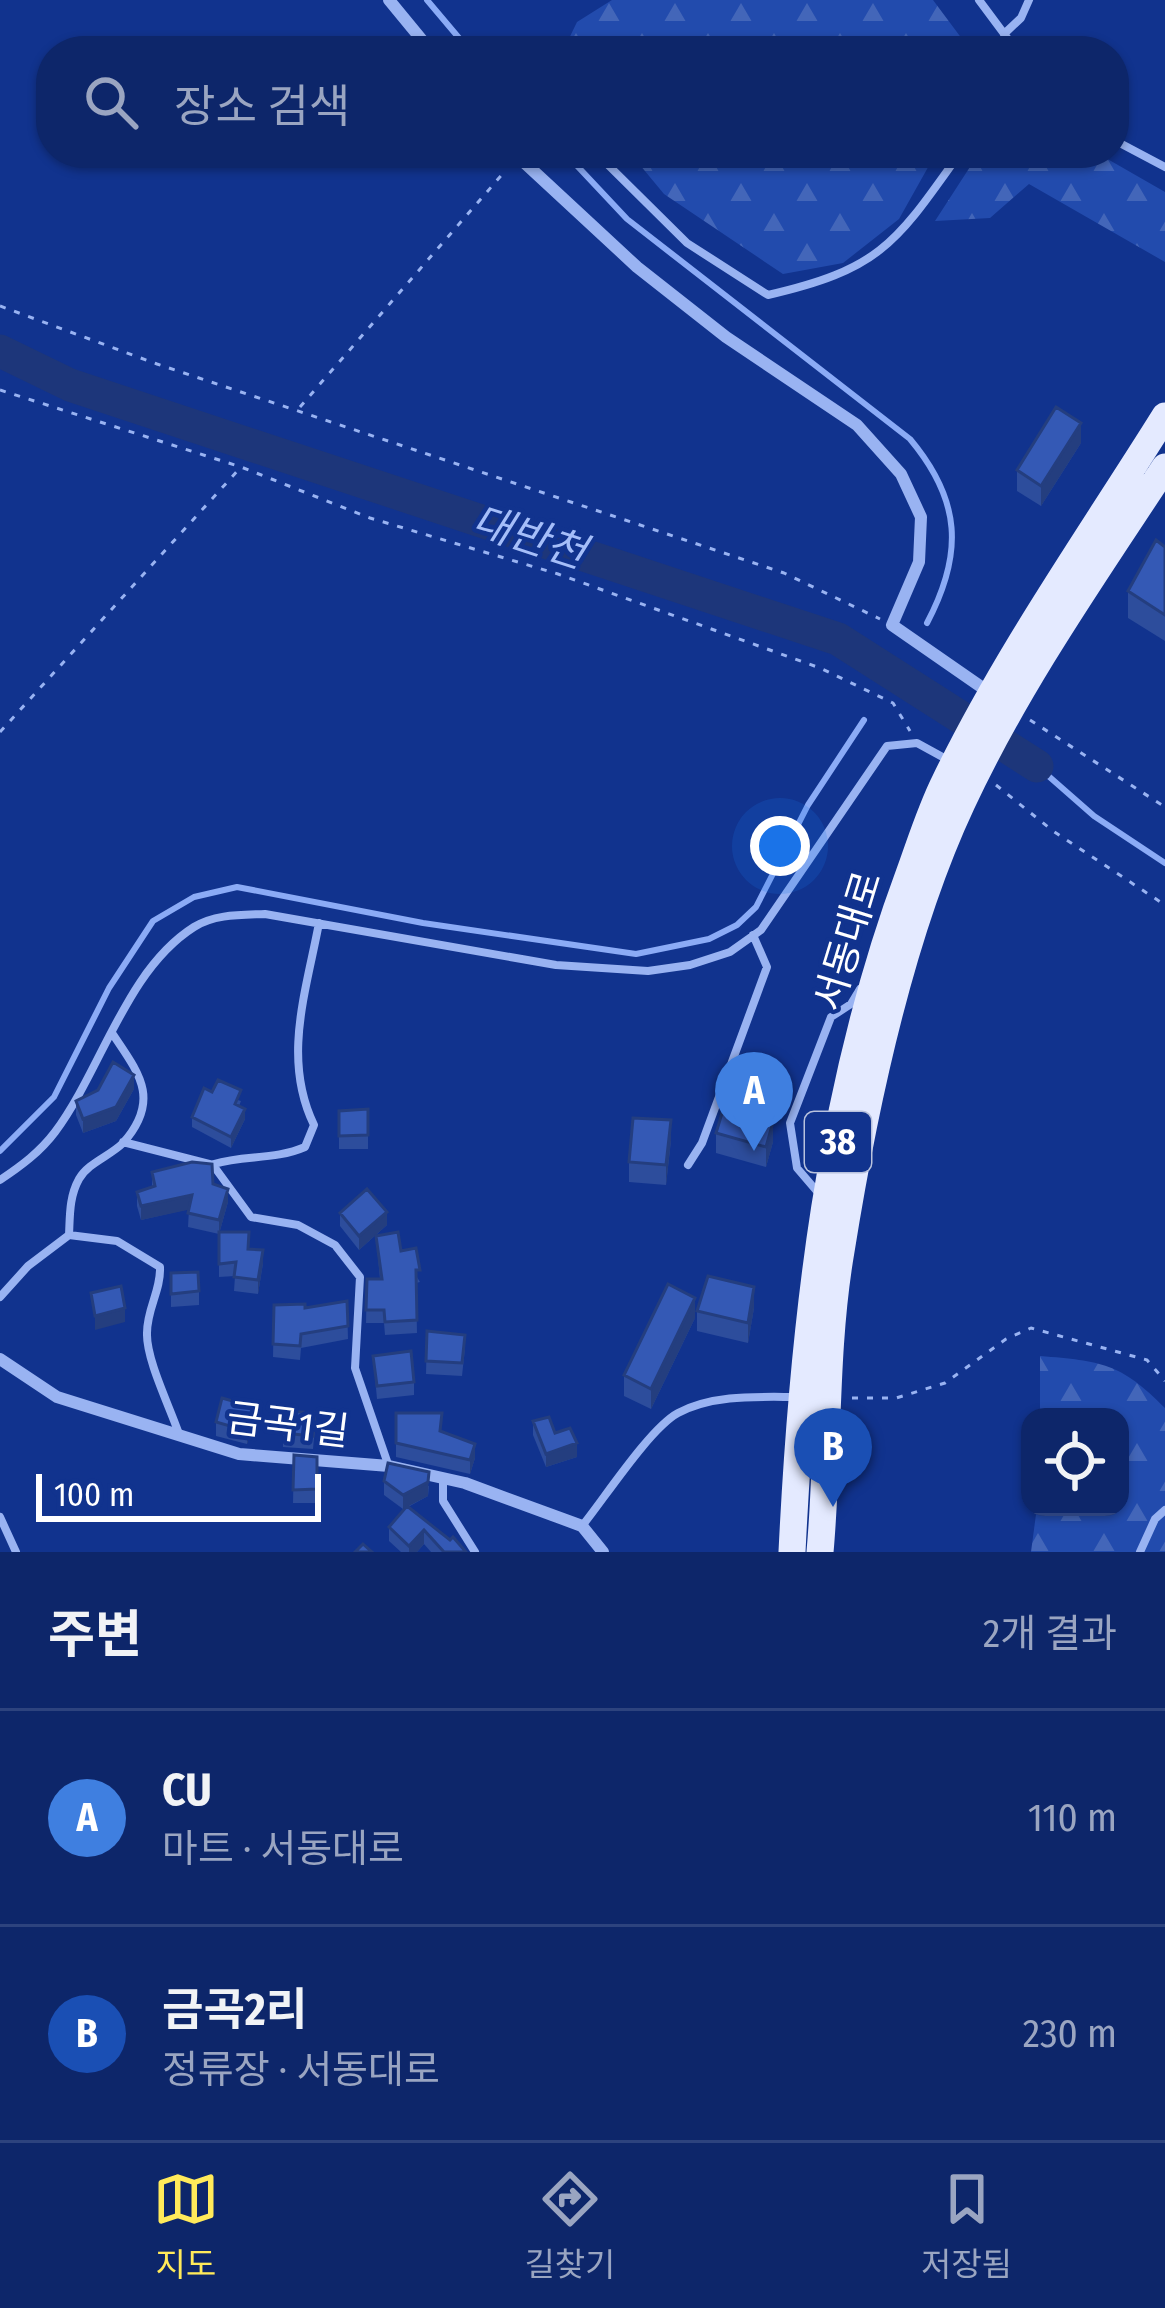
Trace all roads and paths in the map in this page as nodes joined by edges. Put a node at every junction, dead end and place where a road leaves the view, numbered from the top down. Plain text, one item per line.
1 (389, 0) edge
2 (979, 0) edge
3 (1029, 0) edge
4 (1004, 34) joint
5 (419, 36) edge
6 (1129, 148) edge
7 (1165, 167) edge
8 (506, 168) edge
9 (533, 168) edge
10 (611, 168) edge
11 (949, 168) edge
12 (0, 306) edge
13 (0, 390) edge
14 (299, 409) junction
15 (1165, 416) edge
16 (1165, 466) edge
17 (241, 467) junction
18 (892, 626) junction
19 (997, 709) junction
20 (0, 732) edge
21 (917, 743) junction
22 (970, 761) junction
23 (1165, 807) edge
24 (1165, 905) edge
25 (319, 923) junction
26 (753, 935) junction
27 (876, 962) junction
28 (112, 1033) junction
29 (123, 1142) junction
30 (213, 1165) junction
31 (688, 1165) dead end
32 (0, 1180) edge
33 (827, 1203) junction
34 (69, 1235) junction
35 (0, 1297) edge
36 (0, 1359) edge
37 (1165, 1381) edge
38 (830, 1392) junction
39 (800, 1396) junction
40 (181, 1438) junction
41 (389, 1466) junction
42 (443, 1478) junction
43 (1165, 1510) edge
44 (0, 1516) edge
45 (582, 1526) junction
46 (16, 1552) edge
47 (475, 1552) edge
48 (603, 1552) edge
49 (792, 1552) edge
50 (820, 1552) edge
51 (1140, 1552) edge

1 - 5 street
2 - 4 lane
3 - 4 lane
6 - 7 lane
8 - 14 path
9 - 18 street
10 - 11 lane
12 - 14 path
13 - 17 path
14 - 18 path
15 - 19 main road, 서동대로 / 38
16 - 19 main road, 서동대로 / 38
17 - 20 path
17 - 21 path
18 - 19 street
19 - 22 main road, 서동대로 / 38
19 - 23 path
21 - 22 lane
21 - 26 lane, 서동대로
22 - 24 path
22 - 27 main road, 서동대로 / 38
22 - 38 main road, 서동대로 / 38
25 - 26 lane, 서동대로
25 - 28 lane, 서동대로
25 - 30 lane
26 - 31 lane
27 - 33 main road, 서동대로 / 38
27 - 33 lane
28 - 29 lane
28 - 32 lane
29 - 30 lane
29 - 34 lane
30 - 41 lane, 금곡1길
33 - 39 main road, 서동대로 / 38
34 - 35 lane
34 - 40 lane, 금곡1길
36 - 40 street, 금곡1길
37 - 38 path
38 - 50 main road, 서동대로 / 38
39 - 45 lane
39 - 49 main road, 서동대로 / 38
40 - 41 street, 금곡1길
41 - 42 street, 금곡1길
42 - 45 street, 금곡1길
42 - 47 lane
43 - 51 lane
44 - 46 lane
45 - 48 street

